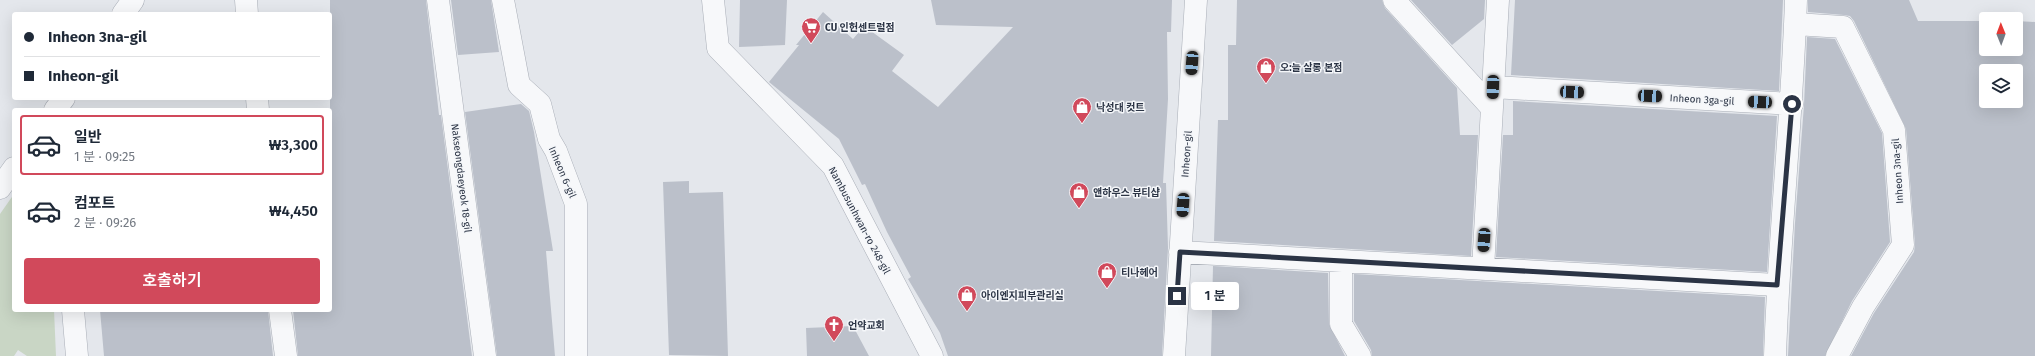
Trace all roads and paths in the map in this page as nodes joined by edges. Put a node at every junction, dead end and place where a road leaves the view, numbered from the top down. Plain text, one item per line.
1 (133, 0) edge
2 (246, 0) edge
3 (438, 0) edge
4 (503, 0) edge
5 (713, 0) edge
6 (1196, 0) edge
7 (1394, 0) edge
8 (1498, 0) edge
9 (1796, 0) edge
10 (124, 12) edge
11 (247, 12) edge
12 (1795, 24) junction
13 (1493, 98) junction
14 (1792, 104) junction
15 (12, 171) edge
16 (0, 188) edge
17 (1180, 252) junction
18 (1341, 261) junction
19 (1482, 269) junction
20 (1777, 285) junction
21 (73, 312) edge
22 (280, 312) edge
23 (77, 356) edge
24 (286, 356) edge
25 (485, 356) edge
26 (576, 356) edge
27 (932, 356) edge
28 (1174, 356) edge
29 (1360, 356) edge
30 (1775, 356) edge
31 (1837, 356) edge

1 - 10 street
2 - 11 street
3 - 25 street, Nakseongdaeyeok 18-gil
4 - 26 street, Inheon 6-gil
5 - 27 street, Nambusunhwan-ro 248-gil
6 - 17 street, Inheon-gil
7 - 13 street
8 - 13 street
9 - 12 street
12 - 14 street
12 - 31 street, Inheon 3na-gil
13 - 14 street, Inheon 3ga-gil
13 - 19 street
14 - 20 street
15 - 16 street
17 - 18 street
17 - 28 street, Inheon-gil
18 - 19 street
18 - 29 street
19 - 20 street
20 - 30 street
21 - 23 street
22 - 24 street

